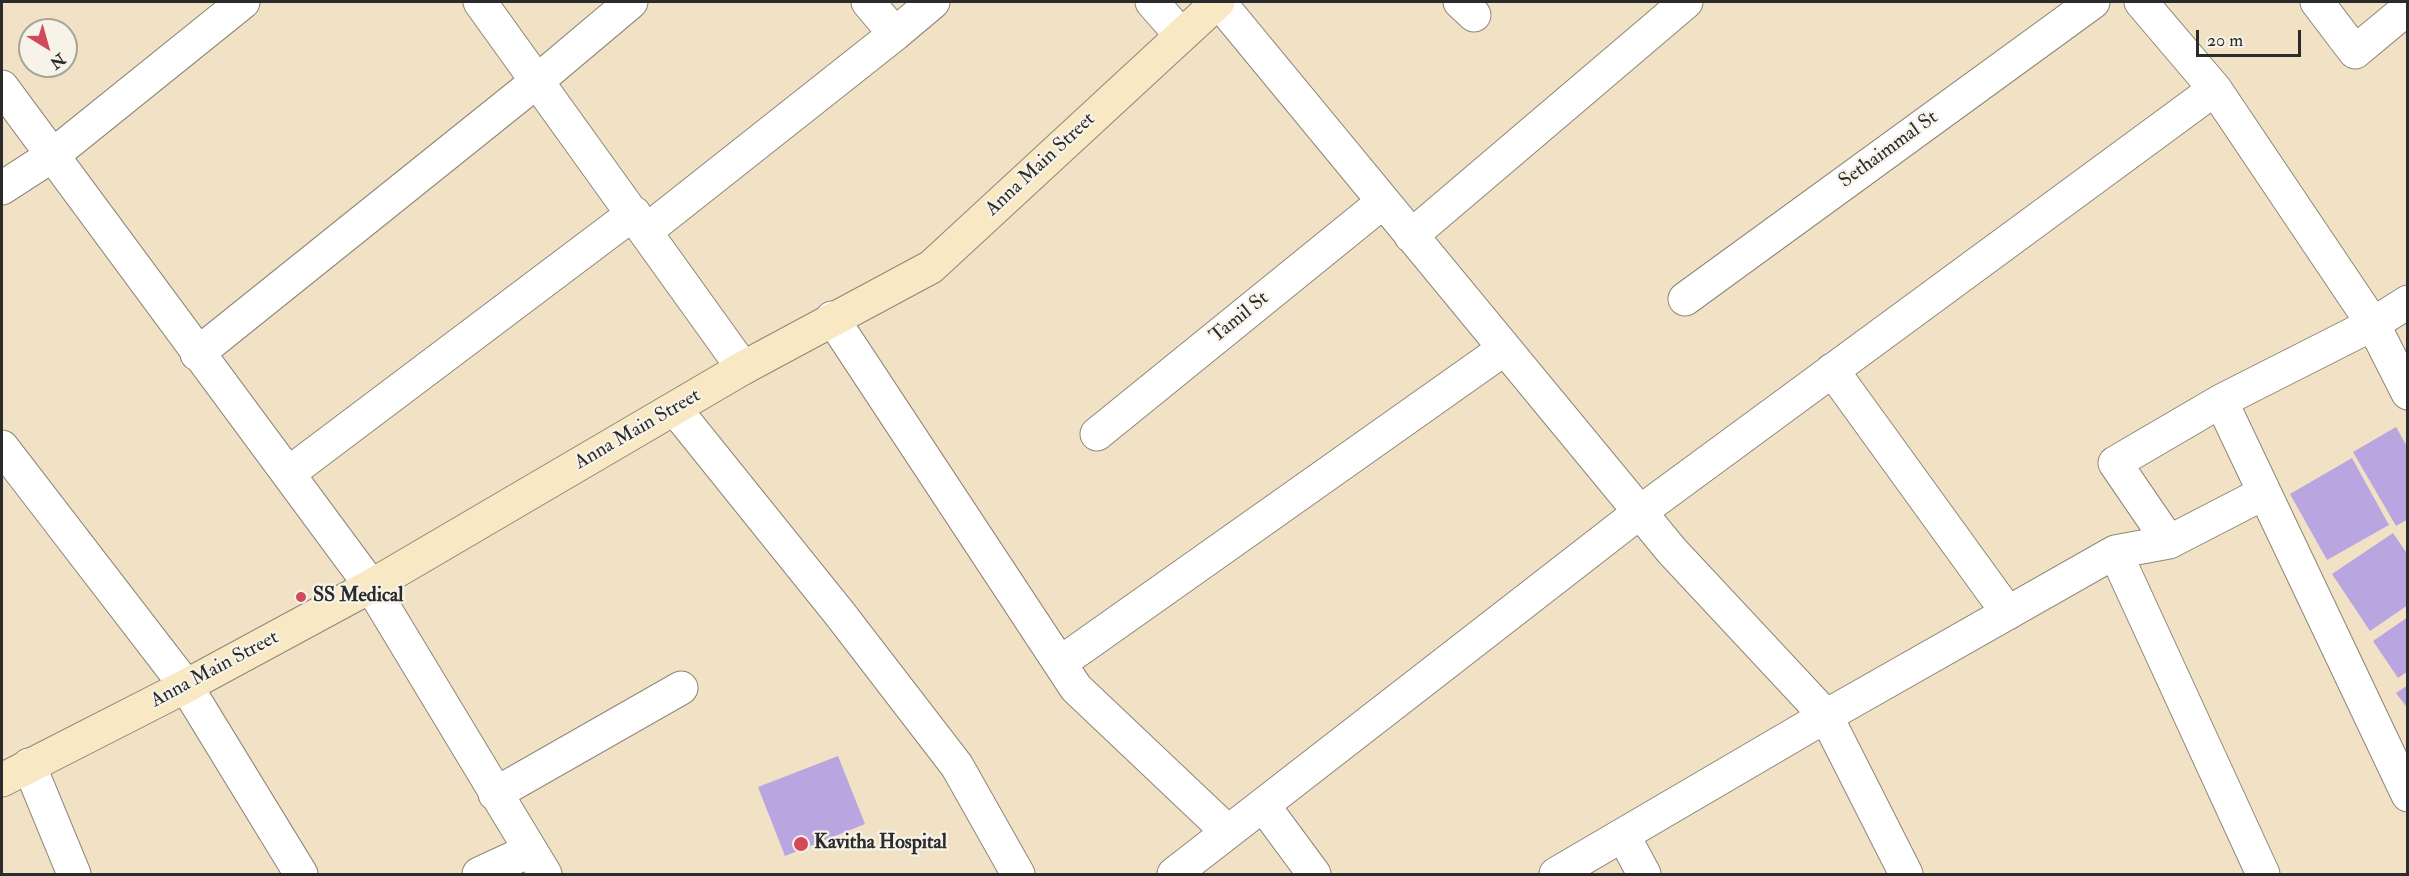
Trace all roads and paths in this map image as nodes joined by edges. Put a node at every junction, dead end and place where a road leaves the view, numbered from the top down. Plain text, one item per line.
1 (243, 2) edge
2 (480, 2) edge
3 (631, 2) edge
4 (867, 2) edge
5 (933, 2) edge
6 (1152, 2) edge
7 (1218, 2) edge
8 (1686, 2) edge
9 (2093, 2) edge
10 (2141, 2) edge
11 (2318, 2) edge
12 (2408, 8) edge
13 (895, 34) junction
14 (1181, 35) junction
15 (536, 82) junction
16 (2, 87) edge
17 (2215, 88) junction
18 (53, 155) junction
19 (2, 188) edge
20 (1383, 202) junction
21 (640, 222) junction
22 (1410, 236) junction
23 (1685, 299) dead end
24 (2408, 302) edge
25 (832, 318) junction
26 (2373, 324) junction
27 (1504, 349) junction
28 (197, 354) junction
29 (743, 368) junction
30 (1832, 370) junction
31 (2408, 393) edge
32 (2221, 401) junction
33 (675, 409) junction
34 (1097, 434) dead end
35 (2, 447) edge
36 (289, 473) junction
37 (2264, 493) junction
38 (1640, 512) junction
39 (2169, 542) junction
40 (2115, 552) junction
41 (371, 586) junction
42 (2008, 613) junction
43 (1060, 663) junction
44 (186, 686) junction
45 (681, 688) dead end
46 (1826, 716) junction
47 (15, 773) edge
48 (495, 794) junction
49 (2408, 795) edge
50 (1263, 805) junction
51 (1227, 832) junction
52 (1623, 835) junction
53 (537, 863) edge
54 (74, 874) edge
55 (301, 874) edge
56 (480, 874) edge
57 (1018, 874) edge
58 (1174, 874) edge
59 (1314, 874) edge
60 (1556, 874) edge
61 (1644, 874) edge
62 (1906, 874) edge
63 (2263, 874) edge

1 - 18 street
2 - 15 street
3 - 15 street
4 - 13 street
5 - 13 street
6 - 14 street
7 - 14 street, Anna Main Street
7 - 20 street
8 - 22 street
9 - 23 street, Sethaimmal St
10 - 17 street
11 - 12 street
13 - 21 street
14 - 25 street, Anna Main Street
15 - 21 street
15 - 28 street
16 - 18 street
17 - 26 street
17 - 30 street
18 - 19 street
18 - 28 street
20 - 22 street
20 - 34 street, Tamil St
21 - 29 street
21 - 36 street
22 - 27 street
24 - 26 street
25 - 29 street, Anna Main Street
25 - 43 street
26 - 31 street
26 - 32 street
27 - 38 street
27 - 43 street
28 - 36 street
29 - 33 street, Anna Main Street
30 - 38 street
30 - 42 street
32 - 37 street
32 - 39 street
33 - 41 street, Anna Main Street
33 - 57 street
35 - 44 street
36 - 41 street
37 - 39 street
37 - 49 street
38 - 46 street
38 - 50 street
39 - 40 street
40 - 42 street
40 - 63 street
41 - 44 street, Anna Main Street
41 - 48 street
42 - 46 street
43 - 51 street
44 - 47 street, Anna Main Street
44 - 55 street
45 - 48 street
46 - 52 street
46 - 62 street
47 - 54 street
48 - 53 street
50 - 51 street
50 - 59 street
51 - 58 street
52 - 60 street
52 - 61 street
53 - 56 street

